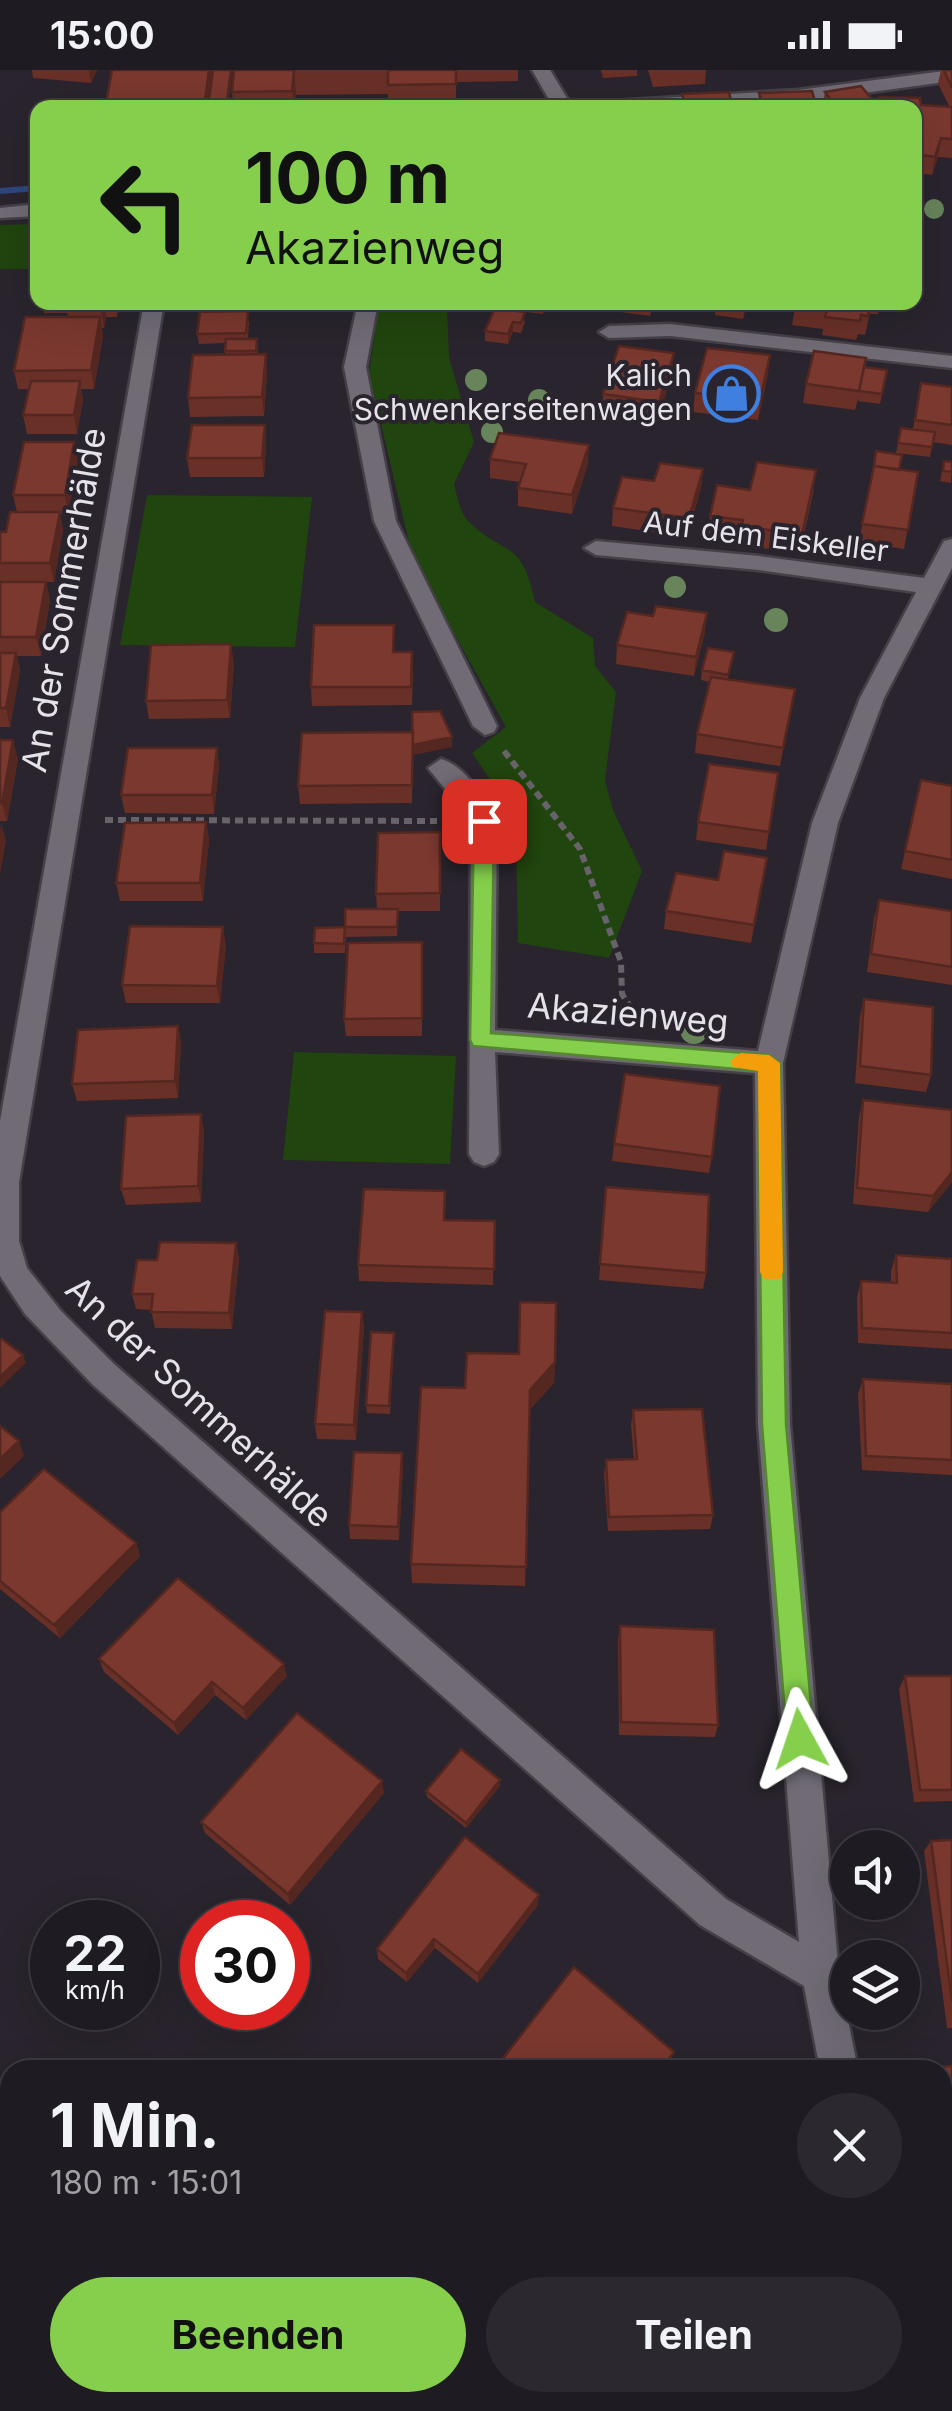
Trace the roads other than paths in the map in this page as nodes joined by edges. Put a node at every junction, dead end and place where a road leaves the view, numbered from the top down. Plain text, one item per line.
1 (541, 70) edge
2 (952, 75) edge
3 (559, 100) edge
4 (730, 100) edge
5 (30, 211) edge
6 (2, 213) dead end
7 (153, 310) edge
8 (366, 310) edge
9 (608, 332) dead end
10 (952, 362) edge
11 (952, 546) edge
12 (596, 548) dead end
13 (929, 586) junction
14 (484, 726) road end
15 (442, 768) dead end
16 (480, 1040) junction
17 (769, 1063) junction
18 (484, 1154) dead end
19 (820, 1974) junction
20 (837, 2060) edge

1 - 3 street
2 - 4 street
5 - 6 street
7 - 19 street, An der Sommerhälde
8 - 14 street
9 - 10 street
11 - 13 street
12 - 13 street, Auf dem Eiskeller
13 - 17 street
15 - 16 street, Akazienweg
16 - 17 street, Akazienweg
16 - 18 street, Akazienweg
17 - 19 street
19 - 20 street

